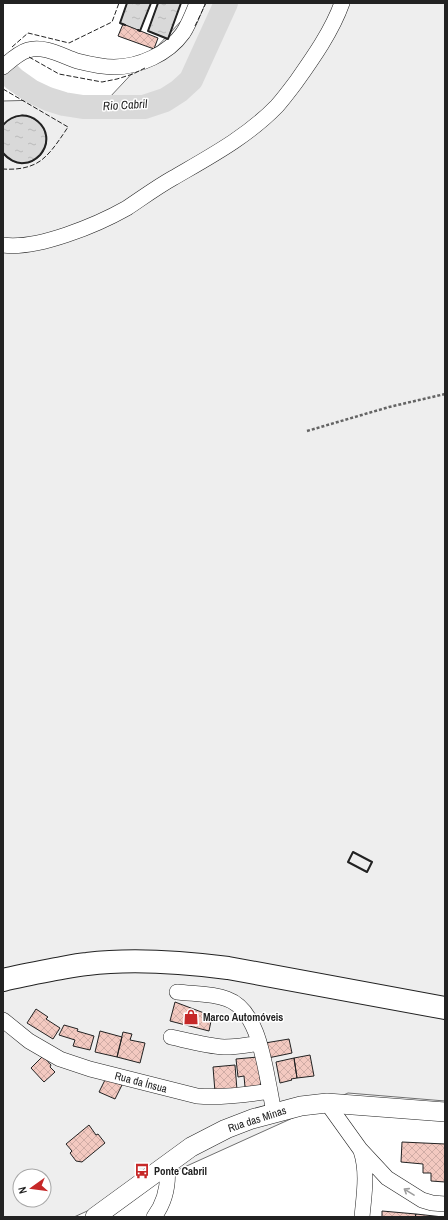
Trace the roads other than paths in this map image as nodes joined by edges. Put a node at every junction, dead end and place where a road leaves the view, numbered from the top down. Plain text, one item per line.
1 (197, 3) edge
2 (342, 3) edge
3 (3, 67) edge
4 (3, 245) edge
5 (11, 982) edge
6 (177, 992) dead end
7 (445, 1008) edge
8 (445, 1018) edge
9 (3, 1020) edge
10 (171, 1037) dead end
11 (259, 1043) junction
12 (270, 1091) junction
13 (327, 1103) junction
14 (274, 1112) junction
15 (445, 1112) edge
16 (360, 1149) junction
17 (167, 1165) junction
18 (445, 1204) edge
19 (94, 1217) edge
20 (154, 1217) edge
21 (362, 1217) edge

1 - 3 street
2 - 4 street
5 - 7 highway
5 - 8 highway
6 - 11 street
9 - 12 street, Rua da Ínsua
10 - 11 street
11 - 12 street
12 - 14 street
13 - 14 main road, Rua das Minas
13 - 15 main road, Rua das Minas
13 - 16 street
14 - 17 main road, Rua das Minas
18 -> 16 street
16 - 21 street
17 - 19 main road, Rua das Minas
17 - 20 street

